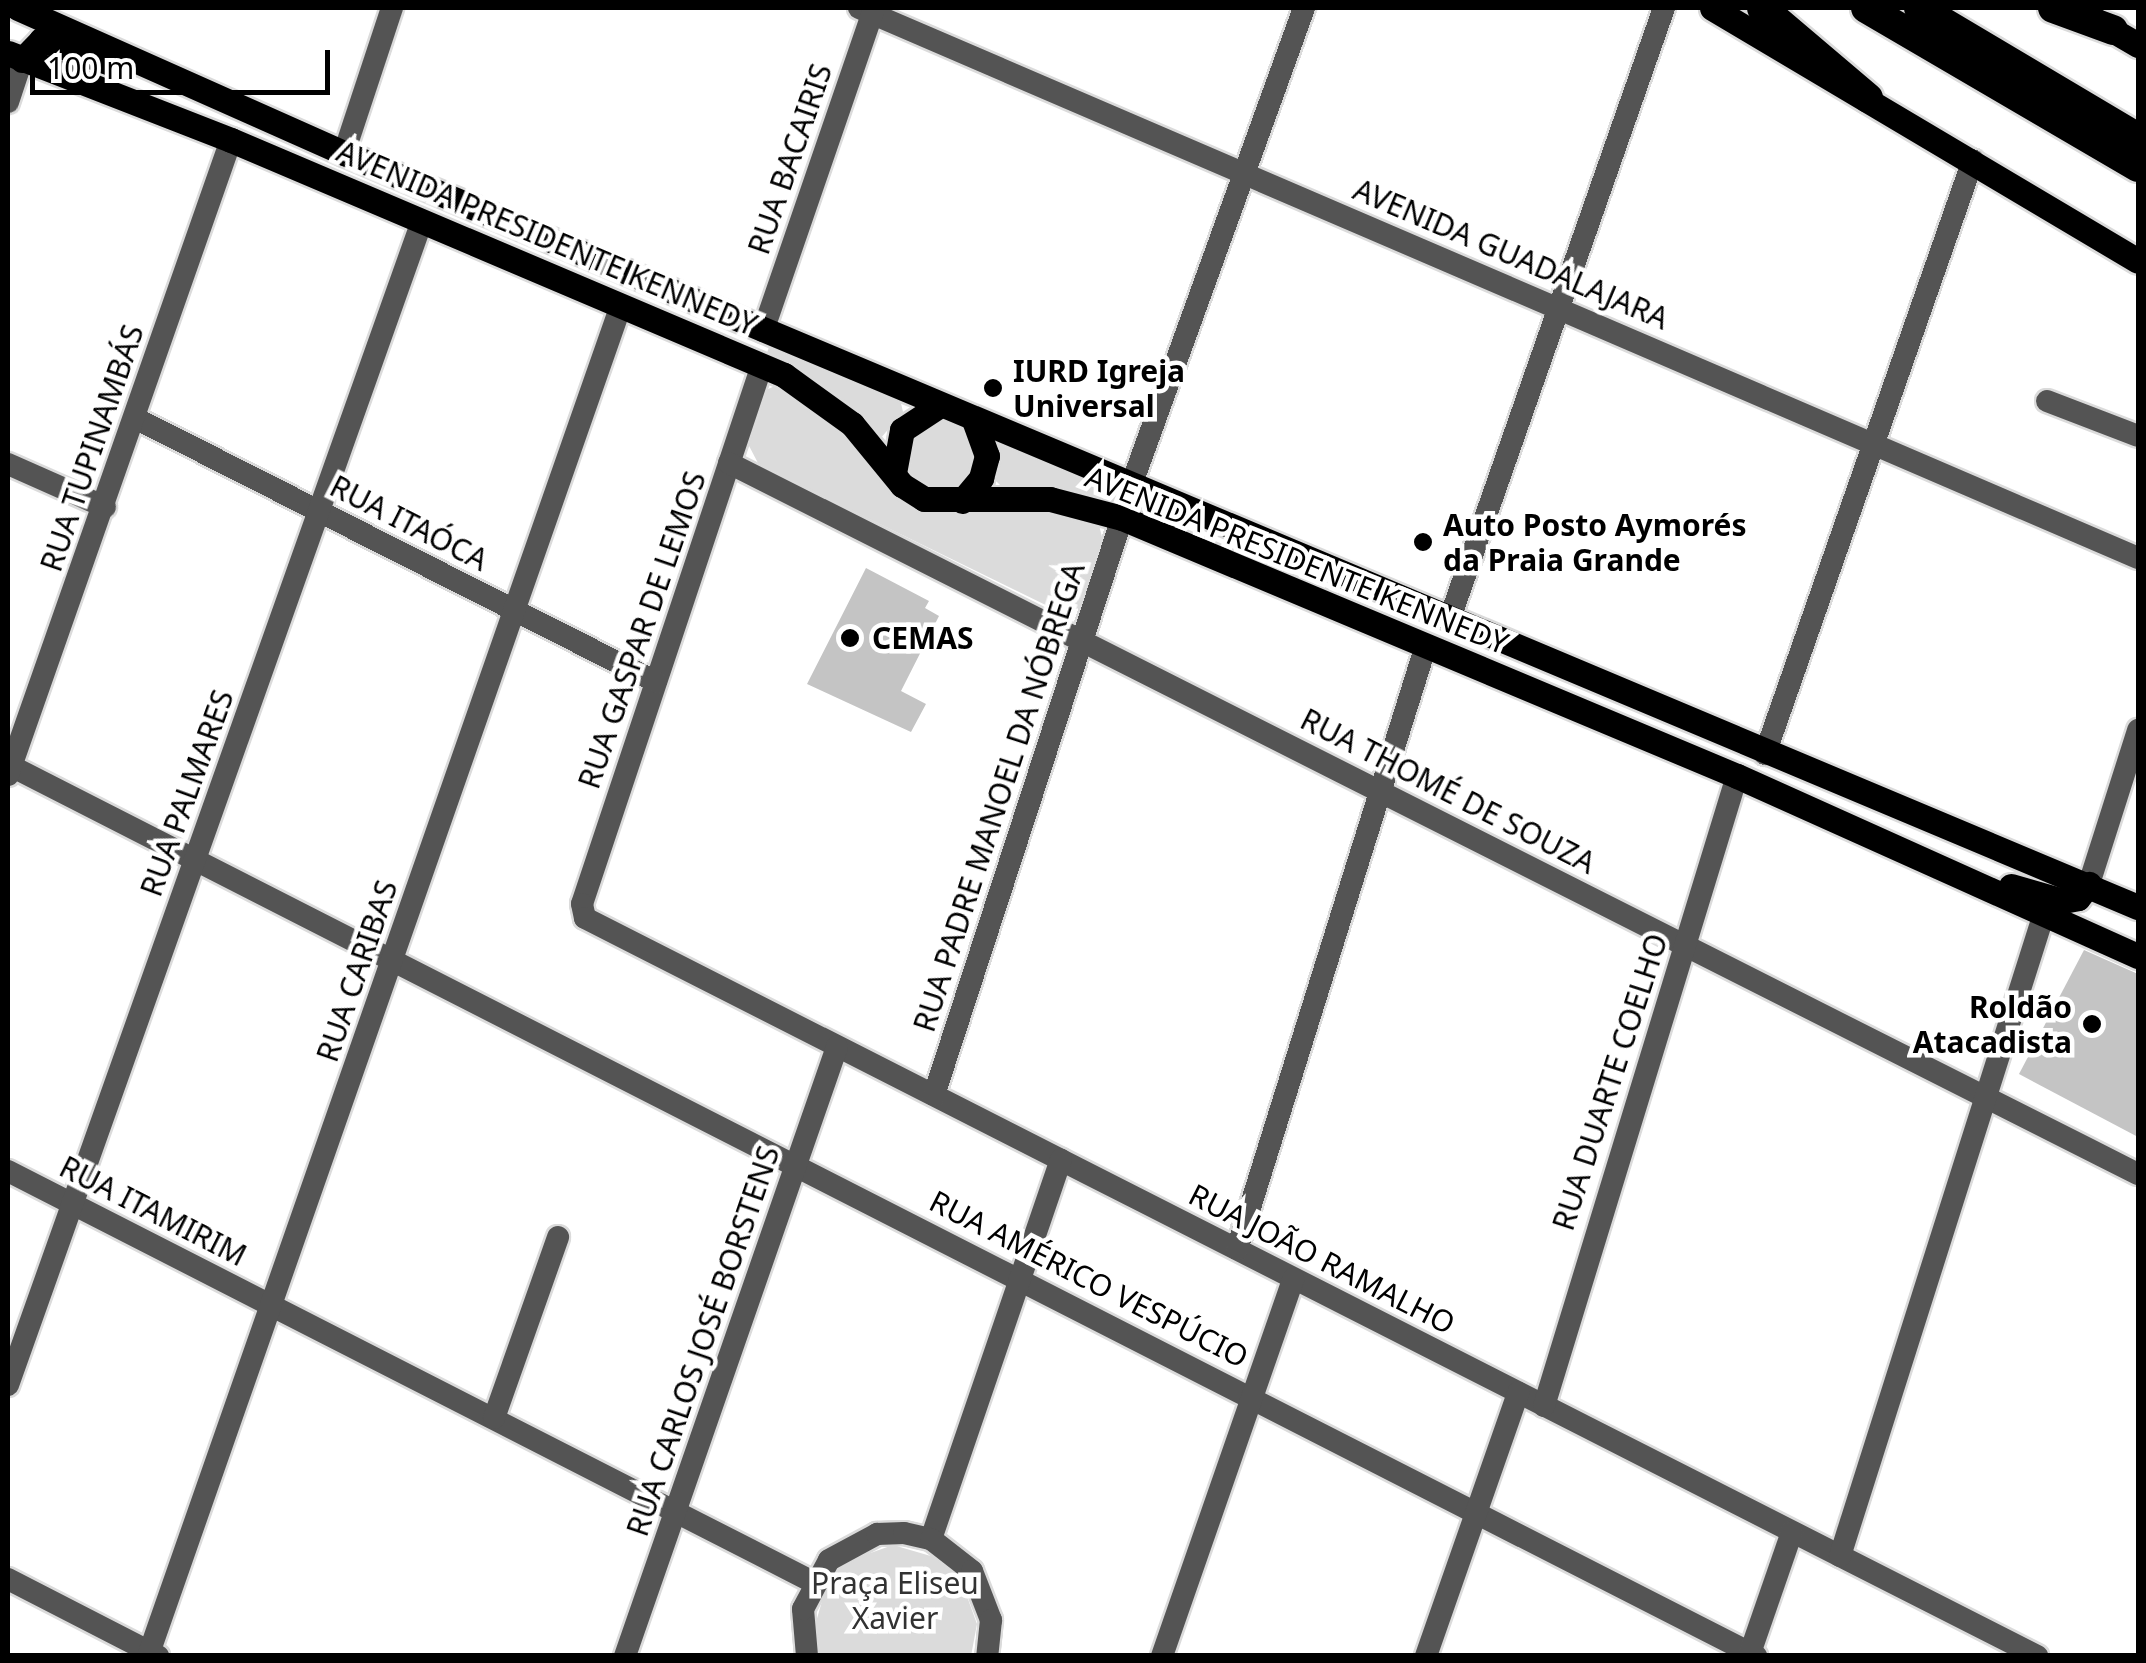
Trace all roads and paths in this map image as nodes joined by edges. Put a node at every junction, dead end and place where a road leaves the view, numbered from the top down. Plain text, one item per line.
1 (18, 8) edge
2 (392, 8) edge
3 (1304, 8) edge
4 (1664, 8) edge
5 (1712, 8) edge
6 (1762, 8) edge
7 (1866, 8) edge
8 (1919, 8) edge
9 (2053, 8) edge
10 (2074, 8) edge
11 (869, 9) edge
12 (2126, 38) edge
13 (15, 56) edge
14 (145, 65) junction
15 (1868, 98) junction
16 (8, 102) edge
17 (2138, 138) edge
18 (231, 140) junction
19 (344, 153) junction
20 (1973, 160) junction
21 (2138, 167) edge
22 (1244, 173) junction
23 (422, 220) junction
24 (2138, 260) edge
25 (621, 306) junction
26 (1560, 309) junction
27 (763, 330) junction
28 (762, 365) junction
29 (2047, 401) dead end
30 (940, 405) junction
31 (134, 418) junction
32 (974, 420) junction
33 (2138, 436) edge
34 (1877, 440) junction
35 (8, 464) edge
36 (729, 464) junction
37 (894, 473) junction
38 (1131, 486) junction
39 (962, 501) junction
40 (105, 507) junction
41 (319, 511) junction
42 (1122, 518) junction
43 (2138, 558) edge
44 (514, 610) junction
45 (1450, 618) junction
46 (1082, 636) junction
47 (1426, 645) junction
48 (656, 682) junction
49 (2138, 730) edge
50 (1766, 754) junction
51 (9, 770) edge
52 (1737, 776) junction
53 (1380, 790) junction
54 (195, 860) junction
55 (1953, 875) junction
56 (2089, 884) junction
57 (2138, 907) edge
58 (582, 914) joint
59 (2043, 917) junction
60 (1685, 948) junction
61 (2138, 956) edge
62 (392, 960) junction
63 (837, 1047) junction
64 (934, 1095) junction
65 (1985, 1099) junction
66 (1061, 1160) junction
67 (796, 1165) junction
68 (8, 1171) edge
69 (2138, 1174) edge
70 (72, 1204) junction
71 (558, 1237) dead end
72 (1238, 1249) junction
73 (1020, 1278) junction
74 (1293, 1278) junction
75 (272, 1305) junction
76 (8, 1385) edge
77 (1518, 1393) junction
78 (1252, 1394) junction
79 (1544, 1406) junction
80 (494, 1418) junction
81 (676, 1510) junction
82 (1476, 1510) junction
83 (1792, 1532) junction
84 (930, 1539) junction
85 (1840, 1556) junction
86 (8, 1579) edge
87 (813, 1582) junction
88 (151, 1654) edge
89 (1752, 1655) edge
90 (626, 1656) edge
91 (807, 1656) edge
92 (987, 1656) edge
93 (1162, 1656) edge
94 (1426, 1656) edge
95 (2037, 1656) edge

1 - 14 main road, AVENIDA PRESIDENTE KENNEDY
2 - 19 street
3 - 22 street
4 - 26 street
5 - 15 main road
6 - 15 highway
7 - 21 highway
8 - 17 highway
9 - 12 highway
10 - 12 main road
11 - 22 street, AVENIDA GUADALAJARA
11 - 27 street, RUA BACAIRIS
13 - 14 main road
13 - 16 street
13 - 18 main road, AVENIDA PRESIDENTE KENNEDY
14 - 19 main road, AVENIDA PRESIDENTE KENNEDY
15 - 20 main road
18 - 23 main road, AVENIDA PRESIDENTE KENNEDY
18 - 31 street, RUA TUPINAMBÁS
19 - 27 main road, AVENIDA PRESIDENTE KENNEDY
20 - 24 main road
20 - 34 street
22 - 26 street, AVENIDA GUADALAJARA
22 - 38 street
23 - 25 main road, AVENIDA PRESIDENTE KENNEDY
23 - 41 street, RUA PALMARES
25 - 28 main road, AVENIDA PRESIDENTE KENNEDY
25 - 44 street, RUA CARIBAS
26 - 34 street, AVENIDA GUADALAJARA
26 - 45 street
27 - 30 main road, AVENIDA PRESIDENTE KENNEDY
28 - 36 street, RUA GASPAR DE LEMOS
28 - 37 main road, AVENIDA PRESIDENTE KENNEDY
29 - 33 street
30 - 32 main road, AVENIDA PRESIDENTE KENNEDY
30 - 37 main road
31 - 40 street, RUA TUPINAMBÁS
31 - 41 street, RUA ITAÓCA
32 - 38 main road, AVENIDA PRESIDENTE KENNEDY
32 - 39 main road
34 - 43 street, AVENIDA GUADALAJARA
34 - 50 street
35 - 40 street
36 - 46 street, RUA THOMÉ DE SOUZA
36 - 48 street, RUA GASPAR DE LEMOS
37 - 39 main road, AVENIDA PRESIDENTE KENNEDY
38 - 45 main road, AVENIDA PRESIDENTE KENNEDY
39 - 42 main road, AVENIDA PRESIDENTE KENNEDY
40 - 51 street, RUA TUPINAMBÁS
41 - 44 street, RUA ITAÓCA
41 - 54 street, RUA PALMARES
42 - 46 street, RUA PADRE MANOEL DA NÓBREGA
42 - 47 main road, AVENIDA PRESIDENTE KENNEDY
44 - 48 street, RUA ITAÓCA
44 - 62 street, RUA CARIBAS
45 - 50 main road, AVENIDA PRESIDENTE KENNEDY
46 - 53 street, RUA THOMÉ DE SOUZA
46 - 64 street, RUA PADRE MANOEL DA NÓBREGA
47 - 52 main road, AVENIDA PRESIDENTE KENNEDY
47 - 53 street
48 - 58 street, RUA GASPAR DE LEMOS
49 - 56 street
50 - 56 main road, AVENIDA PRESIDENTE KENNEDY
51 - 54 street, RUA AMÉRICO VESPÚCIO
52 - 55 main road, AVENIDA PRESIDENTE KENNEDY
52 - 60 street, RUA DUARTE COELHO
53 - 60 street, RUA THOMÉ DE SOUZA
53 - 72 street
54 - 62 street, RUA AMÉRICO VESPÚCIO
54 - 70 street, RUA PALMARES
55 - 56 main road
55 - 59 main road, AVENIDA PRESIDENTE KENNEDY
56 - 57 main road, AVENIDA PRESIDENTE KENNEDY
58 - 63 street, RUA JOÃO RAMALHO
59 - 61 main road, AVENIDA PRESIDENTE KENNEDY
59 - 65 street
60 - 65 street, RUA THOMÉ DE SOUZA
60 - 79 street, RUA DUARTE COELHO
62 - 67 street, RUA AMÉRICO VESPÚCIO
62 - 75 street, RUA CARIBAS
63 - 64 street, RUA JOÃO RAMALHO
63 - 67 street, RUA CARLOS JOSÉ BORSTENS
64 - 66 street, RUA JOÃO RAMALHO
65 - 69 street, RUA THOMÉ DE SOUZA
65 - 85 street
66 - 72 street, RUA JOÃO RAMALHO
66 - 73 street
67 - 73 street, RUA AMÉRICO VESPÚCIO
67 - 81 street, RUA CARLOS JOSÉ BORSTENS
68 - 70 street, RUA ITAMIRIM
70 - 75 street, RUA ITAMIRIM
70 - 76 street, RUA PALMARES
71 - 80 street
72 - 74 street, RUA JOÃO RAMALHO
73 - 78 street, RUA AMÉRICO VESPÚCIO
73 - 84 street
74 - 77 street, RUA JOÃO RAMALHO
74 - 78 street
75 - 80 street, RUA ITAMIRIM
75 - 88 street, RUA CARIBAS
77 - 79 street, RUA JOÃO RAMALHO
77 - 82 street
78 - 82 street, RUA AMÉRICO VESPÚCIO
78 - 93 street
79 - 83 street, RUA JOÃO RAMALHO
80 - 81 street, RUA ITAMIRIM
81 - 87 street, RUA ITAMIRIM
81 - 90 street, RUA CARLOS JOSÉ BORSTENS
82 - 89 street, RUA AMÉRICO VESPÚCIO
82 - 94 street
83 - 85 street, RUA JOÃO RAMALHO
83 - 89 street
84 - 87 street
84 - 92 street
85 - 95 street, RUA JOÃO RAMALHO
86 - 88 street
87 - 91 street

